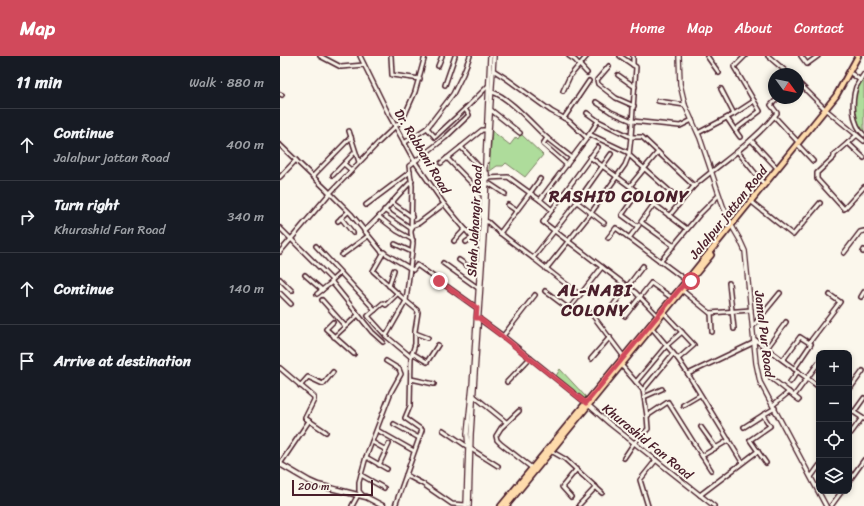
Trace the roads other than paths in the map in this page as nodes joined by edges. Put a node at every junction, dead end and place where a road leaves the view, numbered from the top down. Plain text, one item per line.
1 (320, 56) edge
2 (360, 56) edge
3 (391, 56) edge
4 (424, 56) edge
5 (442, 56) edge
6 (455, 56) edge
7 (470, 56) edge
8 (490, 56) edge
9 (494, 56) edge
10 (569, 56) edge
11 (587, 56) edge
12 (620, 56) edge
13 (633, 56) edge
14 (679, 56) edge
15 (707, 56) edge
16 (745, 56) edge
17 (801, 56) edge
18 (818, 56) edge
19 (858, 56) edge
20 (861, 56) edge
21 (771, 57) edge
22 (579, 64) junction
23 (364, 65) junction
24 (633, 65) junction
25 (438, 66) dead end
26 (609, 66) dead end
27 (783, 68) edge
28 (493, 70) junction
29 (588, 73) dead end
30 (720, 73) dead end
31 (852, 74) junction
32 (864, 74) edge
33 (618, 75) dead end
34 (420, 79) junction
35 (860, 80) junction
36 (590, 81) dead end
37 (445, 85) dead end
38 (489, 86) junction
39 (635, 87) junction
40 (804, 88) edge
41 (721, 89) dead end
42 (563, 91) dead end
43 (492, 92) junction
44 (658, 101) dead end
45 (754, 101) junction
46 (596, 102) dead end
47 (772, 104) edge
48 (684, 105) junction
49 (634, 106) junction
50 (465, 109) junction
51 (491, 110) junction
52 (826, 110) junction
53 (587, 113) dead end
54 (734, 114) junction
55 (774, 116) junction
56 (564, 118) junction
57 (727, 118) junction
58 (692, 120) junction
59 (598, 121) junction
60 (632, 121) junction
61 (396, 127) junction
62 (427, 128) junction
63 (349, 130) dead end
64 (487, 130) junction
65 (735, 130) junction
66 (520, 133) dead end
67 (698, 133) junction
68 (857, 135) junction
69 (864, 135) edge
70 (588, 136) junction
71 (351, 137) junction
72 (631, 137) junction
73 (740, 137) dead end
74 (547, 138) junction
75 (751, 140) junction
76 (864, 141) edge
77 (404, 143) junction
78 (848, 143) junction
79 (798, 144) junction
80 (280, 145) edge
81 (461, 147) junction
82 (598, 147) dead end
83 (355, 152) junction
84 (658, 152) junction
85 (738, 152) junction
86 (611, 154) dead end
87 (629, 154) junction
88 (590, 157) junction
89 (788, 157) junction
90 (447, 158) junction
91 (572, 158) junction
92 (864, 158) edge
93 (296, 160) junction
94 (813, 161) dead end
95 (359, 162) junction
96 (415, 162) junction
97 (441, 163) dead end
98 (344, 164) junction
99 (567, 164) junction
100 (603, 166) junction
101 (777, 168) junction
102 (644, 169) junction
103 (351, 170) junction
104 (410, 172) junction
105 (711, 172) junction
106 (485, 173) junction
107 (333, 175) dead end
108 (314, 176) junction
109 (617, 176) junction
110 (280, 178) edge
111 (487, 178) junction
112 (540, 179) dead end
113 (412, 181) junction
114 (487, 184) junction
115 (764, 184) junction
116 (630, 186) junction
117 (694, 186) junction
118 (864, 187) edge
119 (330, 192) junction
120 (638, 192) junction
121 (530, 193) junction
122 (505, 194) dead end
123 (719, 195) junction
124 (484, 196) junction
125 (540, 200) junction
126 (682, 201) junction
127 (391, 202) junction
128 (577, 202) junction
129 (753, 203) junction
130 (820, 203) dead end
131 (444, 204) junction
132 (654, 204) junction
133 (366, 205) dead end
134 (508, 205) dead end
135 (384, 210) junction
136 (552, 210) junction
137 (517, 211) junction
138 (348, 212) junction
139 (591, 213) junction
140 (670, 216) junction
141 (379, 217) junction
142 (341, 218) junction
143 (412, 218) junction
144 (338, 221) dead end
145 (485, 221) junction
146 (641, 222) junction
147 (604, 223) dead end
148 (637, 226) junction
149 (412, 227) junction
150 (732, 227) junction
151 (280, 228) edge
152 (465, 229) junction
153 (687, 229) junction
154 (554, 230) junction
155 (364, 231) junction
156 (864, 231) edge
157 (860, 232) junction
158 (354, 233) dead end
159 (500, 233) junction
160 (368, 236) junction
161 (864, 236) edge
162 (472, 238) junction
163 (608, 238) dead end
164 (629, 238) junction
165 (292, 240) junction
166 (413, 240) junction
167 (454, 241) dead end
168 (466, 242) dead end
169 (567, 242) junction
170 (395, 244) dead end
171 (316, 246) dead end
172 (674, 246) junction
173 (481, 248) junction
174 (280, 252) edge
175 (384, 252) junction
176 (412, 252) junction
177 (844, 253) dead end
178 (342, 255) dead end
179 (532, 258) junction
180 (459, 260) dead end
181 (660, 262) junction
182 (443, 263) dead end
183 (643, 266) dead end
184 (409, 267) junction
185 (602, 268) junction
186 (546, 269) junction
187 (394, 270) dead end
188 (340, 273) junction
189 (479, 274) junction
190 (305, 275) dead end
191 (280, 279) edge
192 (332, 281) junction
193 (729, 283) dead end
194 (388, 286) junction
195 (628, 286) junction
196 (685, 286) junction
197 (478, 288) junction
198 (322, 290) junction
199 (292, 291) dead end
200 (545, 292) dead end
201 (864, 292) edge
202 (280, 293) edge
203 (780, 293) dead end
204 (317, 294) dead end
205 (397, 294) junction
206 (535, 295) dead end
207 (580, 295) junction
208 (830, 295) dead end
209 (641, 297) junction
210 (861, 297) dead end
211 (672, 298) junction
212 (322, 300) dead end
213 (406, 301) junction
214 (291, 304) dead end
215 (477, 308) junction
216 (611, 308) dead end
217 (375, 310) junction
218 (751, 310) junction
219 (732, 311) junction
220 (591, 313) dead end
221 (664, 313) junction
222 (711, 313) junction
223 (358, 315) junction
224 (625, 316) dead end
225 (658, 316) junction
226 (478, 318) junction
227 (333, 322) dead end
228 (786, 322) dead end
229 (653, 325) junction
230 (345, 326) junction
231 (753, 326) junction
232 (734, 330) dead end
233 (682, 332) junction
234 (712, 332) dead end
235 (416, 333) junction
236 (386, 336) junction
237 (503, 336) junction
238 (334, 337) junction
239 (610, 337) junction
240 (428, 338) dead end
241 (755, 340) junction
242 (382, 342) dead end
243 (809, 343) junction
244 (438, 344) dead end
245 (666, 346) junction
246 (767, 348) junction
247 (354, 354) dead end
248 (673, 354) junction
249 (412, 355) junction
250 (624, 357) junction
251 (530, 358) junction
252 (591, 359) dead end
253 (678, 360) junction
254 (783, 360) junction
255 (386, 361) dead end
256 (622, 366) junction
257 (816, 366) edge
258 (280, 368) edge
259 (796, 370) junction
260 (863, 370) edge
261 (333, 372) dead end
262 (688, 374) junction
263 (771, 378) dead end
264 (807, 378) junction
265 (411, 379) junction
266 (506, 382) dead end
267 (636, 382) junction
268 (790, 382) dead end
269 (434, 384) dead end
270 (603, 385) junction
271 (300, 386) junction
272 (818, 386) edge
273 (852, 386) edge
274 (662, 389) dead end
275 (643, 390) junction
276 (789, 392) junction
277 (700, 395) junction
278 (472, 396) junction
279 (794, 396) junction
280 (644, 398) junction
281 (864, 398) edge
282 (799, 400) dead end
283 (587, 404) junction
284 (683, 405) dead end
285 (774, 406) junction
286 (519, 411) dead end
287 (854, 412) joint
288 (763, 415) junction
289 (647, 416) junction
290 (863, 418) edge
291 (308, 421) junction
292 (506, 422) junction
293 (394, 424) dead end
294 (701, 427) dead end
295 (744, 427) dead end
296 (377, 430) junction
297 (443, 430) dead end
298 (326, 432) dead end
299 (852, 432) edge
300 (419, 438) junction
301 (729, 440) junction
302 (372, 442) junction
303 (634, 443) junction
304 (389, 444) dead end
305 (469, 448) junction
306 (716, 448) junction
307 (386, 450) junction
308 (551, 450) junction
309 (414, 451) junction
310 (758, 451) junction
311 (702, 456) junction
312 (366, 457) junction
313 (624, 458) dead end
314 (656, 460) junction
315 (864, 460) edge
316 (742, 462) junction
317 (766, 463) dead end
318 (280, 464) edge
319 (379, 465) junction
320 (498, 466) dead end
321 (532, 468) junction
322 (387, 469) dead end
323 (576, 470) junction
324 (711, 470) dead end
325 (816, 470) edge
326 (361, 474) junction
327 (406, 475) junction
328 (811, 477) junction
329 (852, 477) edge
330 (521, 485) junction
331 (384, 488) dead end
332 (596, 488) junction
333 (602, 493) dead end
334 (840, 494) edge
335 (700, 495) junction
336 (360, 496) junction
337 (571, 496) dead end
338 (579, 505) edge
339 (352, 506) edge
340 (383, 506) edge
341 (395, 506) edge
342 (467, 506) edge
343 (501, 506) edge
344 (506, 506) edge
345 (648, 506) edge
346 (714, 506) edge
347 (826, 506) edge
348 (831, 506) edge

1 - 23 street
2 - 23 street, Dr. Rabbani Road
3 - 34 street
4 - 34 street
5 - 25 street
6 - 37 street
7 - 62 street
8 - 38 street, Shah Jahangir Road
9 - 28 street, Shah Jahangir Road
10 - 22 street
11 - 22 street
12 - 24 street
13 - 24 street
14 - 48 street, Jamal Pur Road
15 - 30 street
16 - 45 street
17 - 18 street
19 - 52 main road, Jalalpur jattan Road
20 - 31 main road, Jalalpur jattan Road
21 - 27 street
22 - 29 street
22 - 42 street
23 - 61 street, Dr. Rabbani Road
24 - 39 street
26 - 49 street
28 - 43 street, Shah Jahangir Road
28 - 56 street
31 - 35 street
31 - 52 main road, Jalalpur jattan Road
32 - 35 street
33 - 39 street
34 - 61 street
35 - 69 street
36 - 56 street
38 - 50 street
38 - 64 street, Shah Jahangir Road
39 - 49 street
40 - 52 street
41 - 54 street
43 - 51 street, Shah Jahangir Road
43 - 74 street
44 - 48 street
45 - 54 street
45 - 65 street
46 - 60 street
47 - 55 street
48 - 58 street, Jamal Pur Road
49 - 60 street
50 - 62 street
50 - 96 street
51 - 66 street
51 - 111 street, Shah Jahangir Road
52 - 68 street
52 - 79 main road, Jalalpur jattan Road
53 - 59 street
54 - 57 street
55 - 75 street
55 - 79 street
56 - 70 street
57 - 65 street
57 - 67 street
58 - 60 street
58 - 67 street, Jamal Pur Road
59 - 70 street
59 - 72 street
60 - 72 street
61 - 77 street, Dr. Rabbani Road
61 - 95 street
62 - 77 street
63 - 71 street
64 - 81 street
64 - 106 street, Shah Jahangir Road
65 - 73 street
67 - 105 street, Jamal Pur Road
68 - 76 street
68 - 78 street
70 - 87 street
70 - 91 street
71 - 83 street
71 - 108 street
72 - 84 street
72 - 87 street
74 - 91 street
74 - 99 street
75 - 85 street
75 - 101 street
77 - 96 street, Dr. Rabbani Road
78 - 92 street
78 - 118 street
79 - 89 main road, Jalalpur jattan Road
79 - 94 street
80 - 93 street
81 - 90 street
81 - 106 street
82 - 88 street
83 - 95 street
83 - 98 street
84 - 102 street
84 - 117 street
85 - 105 street
85 - 115 street
86 - 100 street
87 - 102 street
87 - 109 street
88 - 100 street
88 - 136 street
89 - 101 main road, Jalalpur jattan Road
89 - 129 main road, Jalalpur jattan Road
90 - 97 street
90 - 124 street
91 - 99 street
93 - 108 street
93 - 110 street
95 - 103 street
96 - 104 street
96 - 131 street, Dr. Rabbani Road
98 - 103 street
98 - 107 street
99 - 125 street
100 - 109 street
100 - 128 street
101 - 115 main road, Jalalpur jattan Road
102 - 116 street
102 - 126 street
103 - 119 street
104 - 113 street
104 - 133 street
105 - 117 street
105 - 123 street, Jamal Pur Road
106 - 124 street, Shah Jahangir Road
108 - 119 street
109 - 116 street
109 - 139 street
111 - 114 street, Shah Jahangir Road
111 - 121 street
112 - 121 street
113 - 127 street
113 - 143 street
114 - 122 street
114 - 145 street, Shah Jahangir Road
115 - 150 main road, Jalalpur jattan Road
116 - 120 street
117 - 126 street
119 - 138 street
119 - 165 street
120 - 132 street
120 - 148 street
121 - 125 street
121 - 137 street
123 - 150 street, Jamal Pur Road
123 - 153 street
124 - 173 street, Shah Jahangir Road
125 - 136 street
126 - 140 street
127 - 135 street
127 - 143 street
128 - 139 street
128 - 154 street
129 - 130 street
129 - 150 main road, Jalalpur jattan Road
131 - 149 street
131 - 152 street, Dr. Rabbani Road
132 - 140 street
132 - 146 street
134 - 137 street
135 - 141 street
135 - 149 street
136 - 154 street
137 - 159 street
138 - 142 street
138 - 155 street
139 - 147 street
139 - 169 street
140 - 153 street
141 - 155 street
141 - 166 street
142 - 144 street
142 - 158 street
143 - 149 street
145 - 159 street
145 - 226 street, Shah Jahangir Road
146 - 148 street
146 - 172 street
148 - 164 street
149 - 166 street
150 - 196 main road, Jalalpur jattan Road
150 - 218 street, Jamal Pur Road
151 - 165 street
152 - 162 street, Dr. Rabbani Road
152 - 167 street
153 - 172 street
154 - 169 street
154 - 179 street
155 - 160 street
156 - 157 street
157 - 161 street
157 - 177 street
159 - 179 street
160 - 175 street
160 - 178 street
162 - 168 street
162 - 173 street, Dr. Rabbani Road
163 - 164 street
164 - 181 street
165 - 174 street
165 - 192 street
166 - 176 street
169 - 185 street
169 - 186 street
170 - 176 street
171 - 188 street
172 - 181 street
173 - 189 street, Shah Jahangir Road
175 - 184 street
175 - 194 street
176 - 184 street
179 - 186 street
180 - 189 street
181 - 196 street
182 - 197 street
183 - 195 street
184 - 213 street
184 - 215 street
185 - 195 street
185 - 207 street
186 - 207 street
187 - 194 street
188 - 192 street
188 - 217 street
189 - 197 street, Shah Jahangir Road
190 - 198 street
191 - 199 street
192 - 198 street
192 - 223 street
193 - 219 street
194 - 205 street
195 - 209 street
195 - 216 street
196 - 211 main road, Jalalpur jattan Road
196 - 221 main road, Jalalpur jattan Road
196 - 222 street
197 - 215 street, Shah Jahangir Road
198 - 204 street
200 - 207 street
201 - 210 street
202 - 214 street
203 - 231 street
205 - 213 street
205 - 217 street
206 - 237 street
208 - 243 street
209 - 211 street
209 - 224 street
209 - 225 street
211 - 225 main road, Jalalpur jattan Road
212 - 230 street
213 - 235 street
213 - 236 street
215 - 226 street, Shah Jahangir Road
217 - 236 street
218 - 219 street
218 - 231 street, Jamal Pur Road
219 - 222 street
219 - 232 street
220 - 239 street
221 - 229 main road, Jalalpur jattan Road
221 - 233 street
222 - 234 street
223 - 230 street
223 - 242 street
225 - 229 main road, Jalalpur jattan Road
226 - 237 street, Khurashid Fan Road
226 - 278 street
227 - 238 street
228 - 246 street
229 - 245 street
229 - 250 main road, Jalalpur jattan Road
229 - 256 main road, Jalalpur jattan Road
230 - 238 street
231 - 241 street, Jamal Pur Road
233 - 245 street
233 - 253 street
235 - 240 street
235 - 249 street
236 - 249 street
237 - 251 street, Khurashid Fan Road
238 - 247 street
239 - 250 street
239 - 252 street
241 - 246 street
241 - 262 street
241 - 285 street, Jamal Pur Road
243 - 254 street
243 - 259 street
244 - 249 street
245 - 248 street
245 - 267 street
246 - 254 street
248 - 253 street
248 - 275 street
249 - 265 street
250 - 270 main road, Jalalpur jattan Road
251 - 266 street
251 - 283 street, Khurashid Fan Road
253 - 262 street
254 - 259 street
255 - 296 street
256 - 267 street
256 - 270 main road, Jalalpur jattan Road
257 - 264 street
258 - 271 street
259 - 264 street
259 - 268 street
260 - 273 street
261 - 271 street
262 - 277 street
263 - 276 street
264 - 272 street
264 - 279 street
265 - 269 street
265 - 300 street
267 - 275 street
270 - 283 main road, Jalalpur jattan Road
271 - 291 street
274 - 280 street
275 - 280 street
276 - 279 street
276 - 285 street
277 - 284 street
277 - 301 street
278 - 292 street
278 - 305 street
279 - 282 street
280 - 289 street
281 - 287 street
283 - 303 street, Khurashid Fan Road
283 - 308 main road, Jalalpur jattan Road
283 - 321 main road, Jalalpur jattan Road
285 - 288 street
285 - 328 street, Jamal Pur Road
286 - 292 street
287 - 290 street
288 - 295 street
288 - 310 street
289 - 303 street
289 - 311 street
290 - 299 street
291 - 298 street
291 - 318 street
292 - 321 street
293 - 300 street
294 - 306 street
296 - 302 street
296 - 309 street
297 - 305 street
300 - 309 street
301 - 306 street
301 - 316 street
302 - 307 street
302 - 312 street
303 - 313 street
303 - 314 street, Khurashid Fan Road
304 - 307 street
305 - 320 street
305 - 342 street
306 - 311 street
307 - 319 street
308 - 323 street
308 - 330 main road, Jalalpur jattan Road
309 - 327 street
310 - 316 street
310 - 317 street
311 - 324 street
312 - 319 street
312 - 326 street
314 - 335 street, Khurashid Fan Road
314 - 345 street
315 - 329 street
316 - 335 street
318 - 336 main road
319 - 322 street
321 - 330 main road, Jalalpur jattan Road
323 - 332 street
323 - 337 street
325 - 328 street
326 - 331 street
326 - 336 street
327 - 341 street
327 - 342 street
328 - 347 street, Jamal Pur Road
330 - 343 main road, Jalalpur jattan Road
330 - 344 main road, Jalalpur jattan Road
332 - 333 street
332 - 338 street
334 - 348 street
335 - 346 street, Khurashid Fan Road
336 - 339 street
336 - 340 main road

